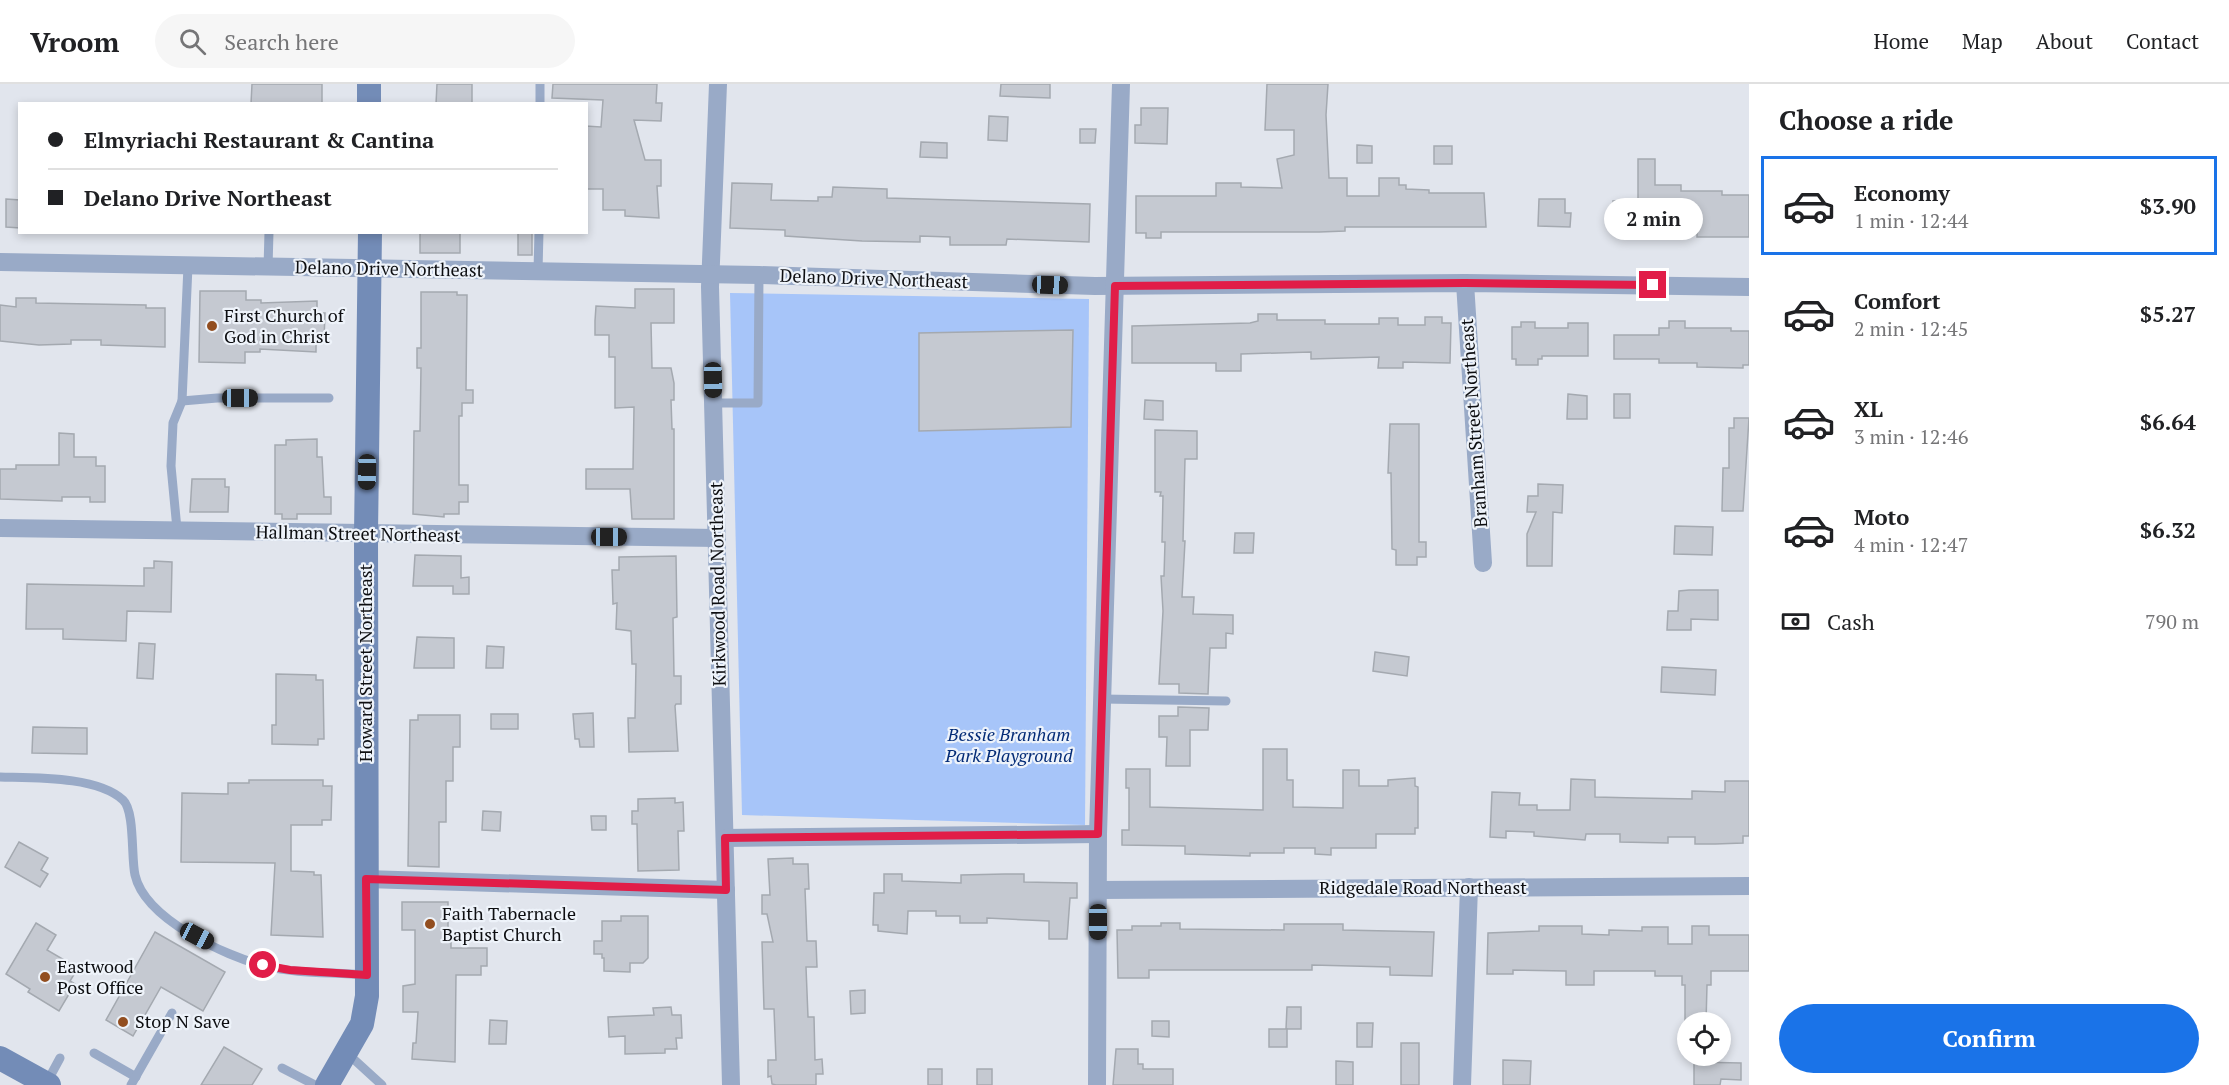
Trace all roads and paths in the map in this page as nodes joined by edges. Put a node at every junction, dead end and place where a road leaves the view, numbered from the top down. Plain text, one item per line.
1 (369, 84) edge
2 (540, 84) edge
3 (718, 84) edge
4 (1121, 84) edge
5 (369, 102) edge
6 (540, 102) edge
7 (268, 234) edge
8 (370, 234) edge
9 (539, 234) edge
10 (0, 262) edge
11 (188, 266) junction
12 (268, 268) junction
13 (370, 268) junction
14 (538, 271) junction
15 (710, 275) junction
16 (759, 275) junction
17 (1465, 283) junction
18 (1115, 286) junction
19 (1749, 287) edge
20 (328, 398) dead end
21 (182, 401) junction
22 (713, 403) junction
23 (0, 528) edge
24 (177, 529) junction
25 (366, 534) junction
26 (717, 538) junction
27 (1483, 563) dead end
28 (1102, 699) junction
29 (1226, 701) dead end
30 (0, 777) edge
31 (1098, 834) junction
32 (725, 838) junction
33 (366, 879) junction
34 (1749, 886) edge
35 (1469, 887) junction
36 (726, 890) junction
37 (1098, 890) junction
38 (367, 975) junction
39 (172, 1013) dead end
40 (346, 1052) junction
41 (94, 1053) dead end
42 (0, 1058) edge
43 (60, 1058) dead end
44 (282, 1068) dead end
45 (134, 1081) edge
46 (48, 1084) edge
47 (315, 1085) edge
48 (327, 1085) edge
49 (382, 1085) edge
50 (731, 1085) edge
51 (1097, 1085) edge
52 (1462, 1085) edge

1 - 5 street
2 - 6 lane
3 - 15 street, Kirkwood Road Northeast
4 - 18 street
7 - 12 lane
8 - 13 street, Howard Street Northeast
9 - 14 lane
10 - 11 street, Delano Drive Northeast
11 - 12 street, Delano Drive Northeast
11 - 21 lane
12 - 13 street, Delano Drive Northeast
13 - 14 street, Delano Drive Northeast
13 - 25 street, Howard Street Northeast
14 - 15 street, Delano Drive Northeast
15 - 16 street, Delano Drive Northeast
15 - 22 street, Kirkwood Road Northeast
16 - 18 street, Delano Drive Northeast
16 - 22 lane
17 - 18 street, Delano Drive Northeast
17 - 19 street, Delano Drive Northeast
17 - 27 street, Branham Street Northeast
18 - 28 street
20 - 21 lane
21 - 24 lane
22 - 26 street, Kirkwood Road Northeast
23 - 24 street, Hallman Street Northeast
24 - 25 street, Hallman Street Northeast
25 - 26 street, Hallman Street Northeast
25 - 33 street, Howard Street Northeast
26 - 32 street, Kirkwood Road Northeast
28 - 29 lane
28 - 31 street
30 - 38 lane
31 - 32 street
31 - 37 street
32 - 36 street, Kirkwood Road Northeast
33 - 36 street
33 - 38 street, Howard Street Northeast
34 - 35 street, Ridgedale Road Northeast
35 - 37 street, Ridgedale Road Northeast
35 - 52 street
36 - 50 street, Kirkwood Road Northeast
37 - 51 street
38 - 40 street, Howard Street Northeast
39 - 45 lane
40 - 48 street, Howard Street Northeast
40 - 49 lane
41 - 45 lane
42 - 46 street
43 - 46 lane
44 - 47 lane

